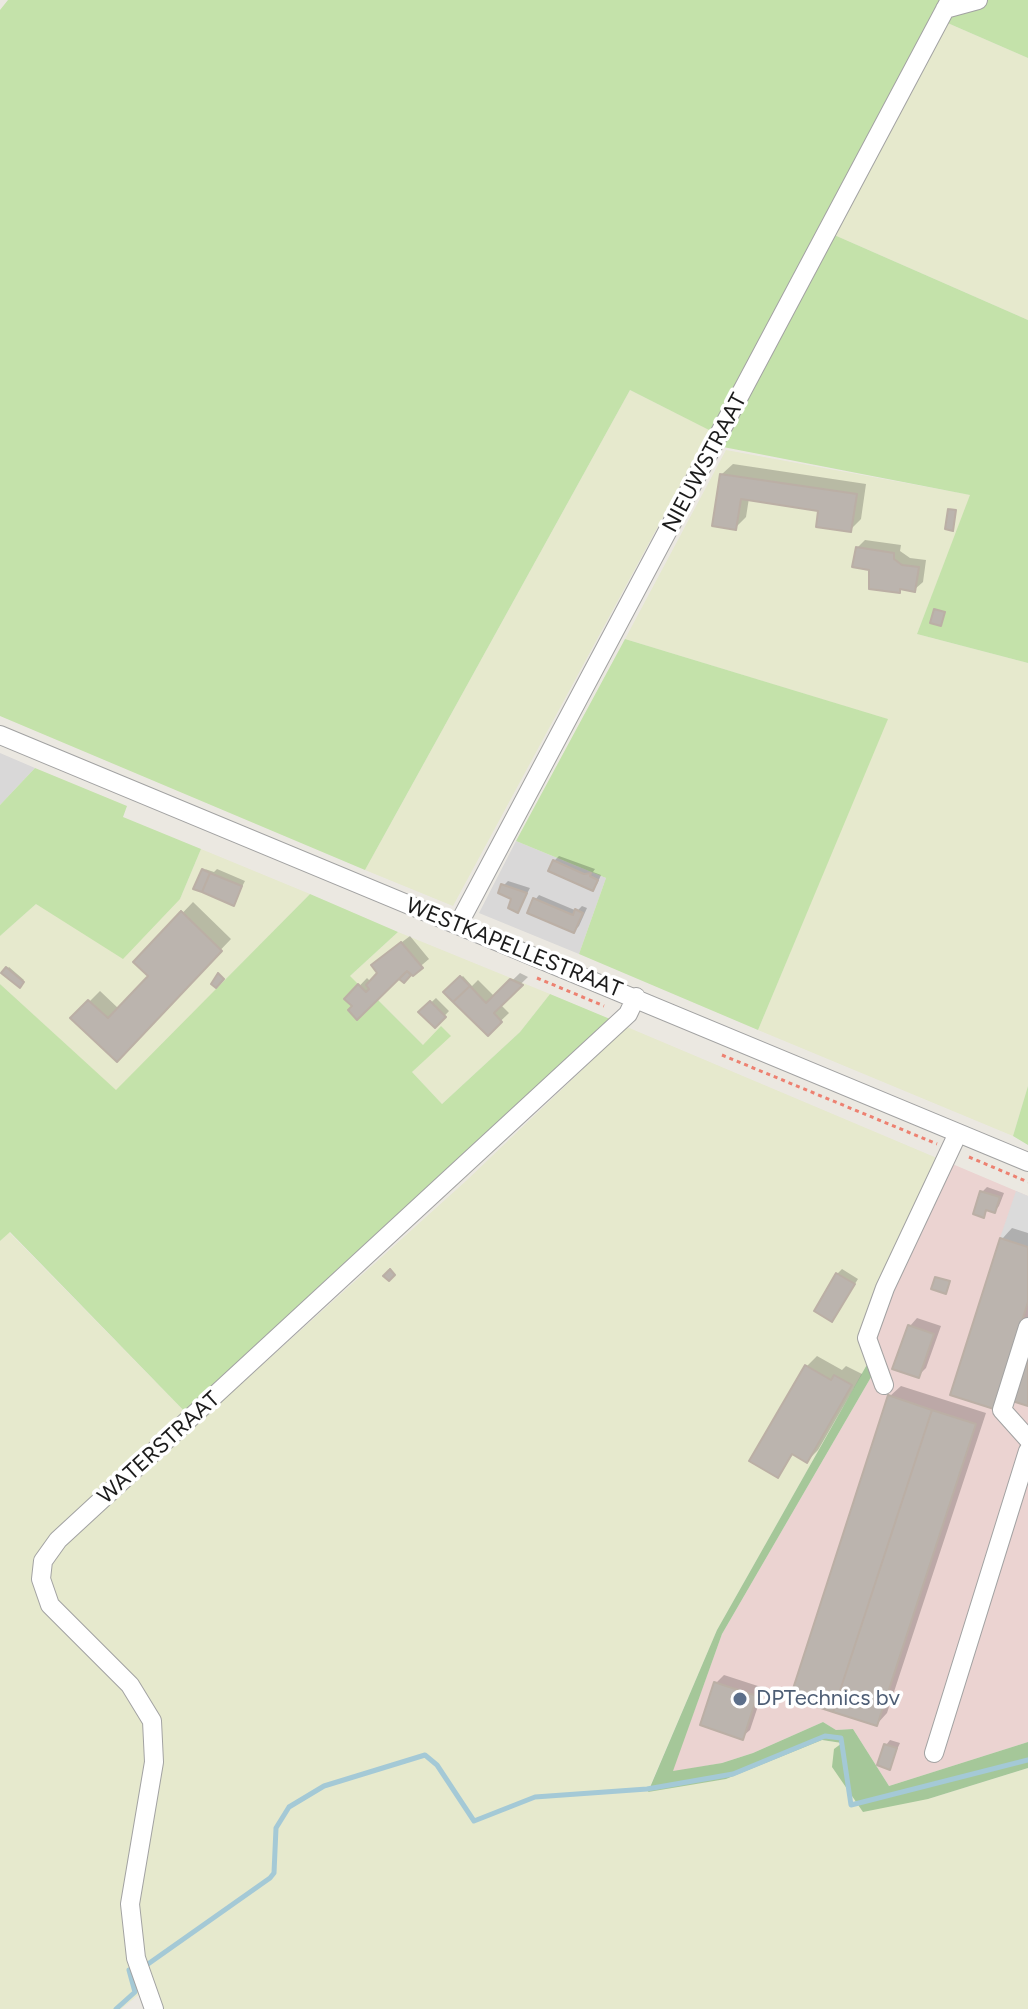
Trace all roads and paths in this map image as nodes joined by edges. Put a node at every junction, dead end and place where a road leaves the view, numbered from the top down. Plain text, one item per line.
1 (978, 0) edge
2 (947, 5) edge
3 (0, 735) edge
4 (458, 925) junction
5 (636, 997) junction
6 (715, 1052) dead end
7 (954, 1141) junction
8 (1028, 1162) edge
9 (1028, 1182) edge
10 (1028, 1327) edge
11 (884, 1385) dead end
12 (1028, 1439) edge
13 (1028, 1451) edge
14 (934, 1753) dead end
15 (154, 2009) edge

1 - 2 street
2 - 4 street, NIEUWSTRAAT
3 - 4 street, WESTKAPELLESTRAAT
4 - 5 street, WESTKAPELLESTRAAT
5 - 7 street, WESTKAPELLESTRAAT
5 - 15 street, WATERSTRAAT
6 - 7 path
7 - 8 street, WESTKAPELLESTRAAT
7 - 9 path
7 - 11 street
10 - 12 street
13 - 14 street

